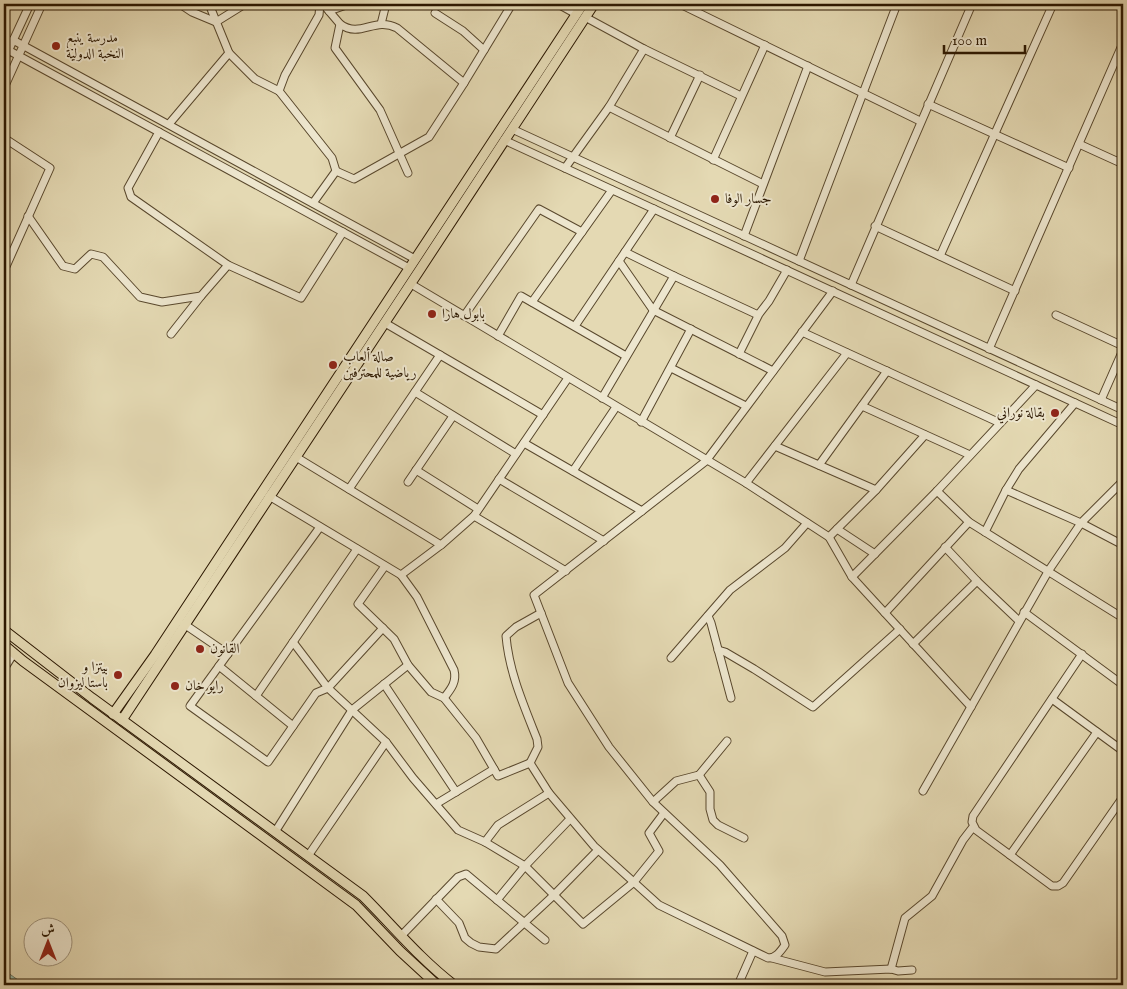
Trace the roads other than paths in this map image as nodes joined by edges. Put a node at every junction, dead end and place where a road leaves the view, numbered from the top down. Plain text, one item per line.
1 (30, 4) edge
2 (42, 4) edge
3 (180, 4) edge
4 (209, 4) edge
5 (245, 4) edge
6 (321, 4) edge
7 (348, 4) edge
8 (386, 4) edge
9 (512, 4) edge
10 (558, 4) edge
11 (583, 4) edge
12 (594, 4) edge
13 (680, 4) edge
14 (972, 4) edge
15 (1053, 4) edge
16 (1116, 4) edge
17 (894, 5) edge
18 (1123, 7) edge
19 (329, 11) junction
20 (436, 12) dead end
21 (580, 16) junction
22 (216, 22) junction
23 (340, 24) junction
24 (381, 24) junction
25 (13, 40) junction
26 (1123, 43) edge
27 (24, 45) junction
28 (765, 45) junction
29 (644, 49) junction
30 (8, 50) junction
31 (484, 50) junction
32 (229, 53) junction
33 (19, 55) junction
34 (4, 60) edge
35 (808, 66) junction
36 (700, 75) junction
37 (464, 83) junction
38 (4, 88) edge
39 (280, 91) junction
40 (864, 93) junction
41 (741, 96) junction
42 (928, 104) junction
43 (609, 107) junction
44 (920, 121) junction
45 (169, 124) junction
46 (512, 129) junction
47 (159, 132) junction
48 (996, 136) junction
49 (4, 138) edge
50 (670, 138) junction
51 (504, 140) junction
52 (1079, 144) junction
53 (400, 154) junction
54 (572, 157) junction
55 (713, 160) junction
56 (1123, 164) edge
57 (565, 168) junction
58 (1069, 168) junction
59 (336, 171) junction
60 (408, 173) dead end
61 (763, 184) junction
62 (612, 190) junction
63 (313, 203) junction
64 (654, 209) junction
65 (28, 216) junction
66 (876, 226) junction
67 (344, 232) junction
68 (582, 232) junction
69 (744, 236) junction
70 (625, 252) junction
71 (940, 256) junction
72 (415, 259) junction
73 (619, 261) junction
74 (799, 261) junction
75 (228, 265) junction
76 (409, 268) junction
77 (787, 270) junction
78 (4, 271) edge
79 (674, 276) junction
80 (411, 284) junction
81 (851, 285) junction
82 (833, 291) junction
83 (1015, 291) junction
84 (201, 296) junction
85 (532, 302) junction
86 (654, 310) junction
87 (756, 314) dead end
88 (1056, 315) dead end
89 (464, 316) junction
90 (384, 323) junction
91 (575, 326) junction
92 (691, 329) junction
93 (802, 332) junction
94 (171, 334) dead end
95 (498, 336) junction
96 (1123, 346) edge
97 (989, 349) junction
98 (1123, 350) edge
99 (847, 353) junction
100 (739, 354) junction
101 (440, 355) junction
102 (626, 356) junction
103 (671, 368) junction
104 (773, 371) junction
105 (887, 371) junction
106 (568, 378) junction
107 (1036, 385) junction
108 (415, 392) junction
109 (602, 398) junction
110 (1101, 400) junction
111 (1075, 402) junction
112 (746, 406) junction
113 (862, 406) junction
114 (616, 407) junction
115 (1123, 410) edge
116 (543, 415) junction
117 (453, 416) junction
118 (641, 422) junction
119 (1000, 423) junction
120 (1123, 425) edge
121 (925, 435) junction
122 (524, 443) junction
123 (775, 446) junction
124 (516, 454) junction
125 (970, 455) junction
126 (296, 457) junction
127 (706, 461) junction
128 (819, 466) junction
129 (416, 470) junction
130 (573, 471) junction
131 (499, 478) junction
132 (408, 482) dead end
133 (1123, 482) edge
134 (746, 483) junction
135 (349, 489) junction
136 (876, 490) junction
137 (1006, 490) junction
138 (937, 491) junction
139 (269, 496) junction
140 (642, 511) junction
141 (476, 513) junction
142 (968, 522) junction
143 (807, 523) junction
144 (1081, 523) junction
145 (320, 527) junction
146 (837, 529) junction
147 (985, 532) junction
148 (829, 537) junction
149 (604, 541) junction
150 (441, 545) junction
151 (1123, 545) edge
152 (945, 547) junction
153 (357, 549) junction
154 (875, 554) junction
155 (385, 566) junction
156 (1049, 570) junction
157 (566, 571) junction
158 (400, 576) junction
159 (852, 577) junction
160 (977, 581) junction
161 (541, 612) junction
162 (885, 612) junction
163 (1024, 612) junction
164 (708, 616) junction
165 (1123, 618) edge
166 (1019, 621) junction
167 (184, 624) junction
168 (383, 628) junction
169 (900, 629) junction
170 (4, 630) edge
171 (293, 642) junction
172 (913, 644) junction
173 (4, 645) edge
174 (718, 650) junction
175 (14, 653) junction
176 (228, 654) junction
177 (1082, 654) junction
178 (671, 658) dead end
179 (408, 665) junction
180 (219, 666) junction
181 (4, 669) edge
182 (384, 684) junction
183 (1123, 685) edge
184 (328, 688) junction
185 (256, 696) junction
186 (444, 698) junction
187 (732, 698) dead end
188 (1052, 699) junction
189 (971, 707) junction
190 (352, 710) junction
191 (113, 714) junction
192 (122, 720) junction
193 (293, 726) junction
194 (1097, 732) junction
195 (727, 741) dead end
196 (386, 742) junction
197 (1123, 751) edge
198 (530, 763) junction
199 (494, 769) junction
200 (699, 775) junction
201 (923, 791) dead end
202 (456, 792) junction
203 (549, 793) junction
204 (1123, 796) edge
205 (653, 802) junction
206 (436, 804) junction
207 (664, 813) junction
208 (570, 819) junction
209 (974, 827) junction
210 (275, 832) junction
211 (744, 838) dead end
212 (485, 842) junction
213 (598, 850) junction
214 (1010, 855) junction
215 (308, 856) junction
216 (525, 866) junction
217 (634, 882) junction
218 (554, 895) junction
219 (436, 899) junction
220 (497, 900) junction
221 (524, 924) junction
222 (402, 935) junction
223 (545, 940) dead end
224 (753, 951) junction
225 (772, 958) junction
226 (891, 969) junction
227 (912, 970) dead end
228 (437, 985) edge
229 (454, 985) edge
230 (738, 985) edge

1 - 25 street
2 - 27 street
3 - 22 street
4 - 22 street
5 - 22 street
6 - 19 street
6 - 39 street
7 - 19 street
8 - 24 street
9 - 31 street
10 - 21 street
11 - 21 main road
12 - 21 main road
13 - 28 street
14 - 42 street
15 - 48 street
16 - 18 street
17 - 40 street
19 - 23 street
20 - 31 street
21 - 29 street
21 - 46 main road
21 - 72 main road
22 - 32 street
23 - 24 street
23 - 53 street
24 - 37 street
25 - 27 street
25 - 30 street
26 - 52 street
27 - 33 street
27 - 45 street
28 - 35 street
28 - 41 street
29 - 36 street
29 - 43 street
30 - 33 street
30 - 34 street
31 - 37 street
32 - 39 street
32 - 45 street
33 - 38 street
33 - 47 street
35 - 40 street
35 - 61 street
36 - 41 street
36 - 50 street
37 - 53 street
39 - 59 street
40 - 44 street
40 - 74 street
41 - 55 street
42 - 44 street
42 - 48 street
43 - 50 street
43 - 54 street
44 - 66 street
45 - 63 street
46 - 51 main road
46 - 54 street
47 - 67 street
47 - 75 street
48 - 58 street
48 - 71 street
49 - 65 street
50 - 55 street
51 - 57 street
51 - 80 main road
52 - 56 street
52 - 58 street
53 - 59 street
53 - 60 street
54 - 57 street
54 - 69 street
55 - 61 street
57 - 62 street
58 - 83 street
59 - 63 street
61 - 69 street
62 - 64 street
62 - 68 street
63 - 72 street
64 - 70 street
64 - 77 street
65 - 78 street
65 - 84 street
66 - 71 street
66 - 81 street
67 - 75 street
67 - 76 street
68 - 85 street
68 - 89 street
69 - 74 street
70 - 73 street
70 - 79 street
71 - 83 street
72 - 76 main road
73 - 86 street
73 - 91 street
74 - 81 street
75 - 84 street
76 - 191 main road
77 - 82 street
77 - 100 street
79 - 86 street
79 - 87 street
80 - 89 street
80 - 90 main road
81 - 97 street
82 - 93 street
82 - 107 street
83 - 97 street
84 - 94 street
85 - 91 street
85 - 95 street
86 - 92 street
86 - 102 street
88 - 96 street
89 - 95 street
90 - 101 street
90 - 126 main road
91 - 102 street
92 - 100 street
92 - 103 street
93 - 99 street
93 - 104 street
95 - 106 street
97 - 110 street
98 - 110 street
99 - 105 street
99 - 123 street
100 - 104 street
101 - 108 street
101 - 116 street
102 - 109 street
103 - 112 street
103 - 118 street
104 - 112 street
105 - 113 street
105 - 119 street
106 - 109 street
106 - 116 street
107 - 111 street
107 - 119 street
108 - 117 street
108 - 135 street
109 - 114 street
110 - 115 street
111 - 120 street
111 - 137 street
112 - 127 street
113 - 121 street
113 - 128 street
114 - 118 street
114 - 130 street
116 - 122 street
117 - 124 street
117 - 129 street
118 - 127 street
119 - 125 street
121 - 125 street
121 - 136 street
122 - 124 street
122 - 130 street
123 - 128 street
123 - 134 street
124 - 131 street
125 - 138 street
126 - 135 street
126 - 139 main road
127 - 134 street
127 - 140 street
128 - 136 street
129 - 132 street
129 - 141 street
130 - 140 street
131 - 141 street
131 - 149 street
133 - 144 street
134 - 143 street
135 - 150 street
136 - 146 street
137 - 144 street
137 - 147 street
138 - 142 street
138 - 154 street
139 - 145 street
139 - 167 main road
140 - 149 street
141 - 150 street
141 - 157 street
142 - 147 street
142 - 152 street
143 - 148 street
143 - 164 street
144 - 151 street
144 - 156 street
145 - 153 street
145 - 176 street
146 - 148 street
146 - 154 street
147 - 156 street
148 - 159 street
149 - 157 street
150 - 158 street
152 - 160 street
152 - 162 street
153 - 155 street
153 - 171 street
154 - 159 street
155 - 158 street
155 - 168 street
156 - 163 street
156 - 165 street
157 - 161 street
158 - 186 street
159 - 162 street
160 - 166 street
160 - 172 street
161 - 198 street
161 - 205 street
162 - 169 street
163 - 166 street
163 - 177 street
164 - 174 street
164 - 178 street
166 - 189 street
167 - 176 street
167 - 192 main road
168 - 179 street
168 - 184 street
169 - 172 street
169 - 174 street
170 - 191 main road
171 - 184 street
171 - 185 street
172 - 189 street
173 - 175 main road
174 - 187 street
175 - 181 street
175 - 228 main road
176 - 180 street
177 - 183 street
177 - 188 street
179 - 182 street
179 - 186 street
180 - 185 street
180 - 193 street
182 - 190 street
182 - 202 street
184 - 190 street
184 - 193 street
185 - 193 street
186 - 199 street
188 - 194 street
188 - 209 street
189 - 201 street
190 - 196 street
190 - 210 street
191 - 192 main road
192 - 210 main road
194 - 197 street
194 - 214 street
195 - 200 street
196 - 206 street
196 - 215 street
198 - 199 street
198 - 203 street
199 - 202 street
200 - 205 street
200 - 211 street
202 - 206 street
203 - 208 street
203 - 212 street
204 - 214 street
205 - 207 street
206 - 212 street
207 - 217 street
207 - 225 street
208 - 213 street
208 - 216 street
209 - 214 street
209 - 226 street
210 - 215 main road
212 - 216 street
213 - 217 street
213 - 218 street
215 - 222 main road
216 - 218 street
216 - 220 street
217 - 218 street
217 - 224 street
218 - 221 street
219 - 220 street
219 - 221 street
219 - 222 street
220 - 221 street
221 - 223 street
222 - 229 main road
224 - 225 street
224 - 230 street
225 - 226 street
226 - 227 street

